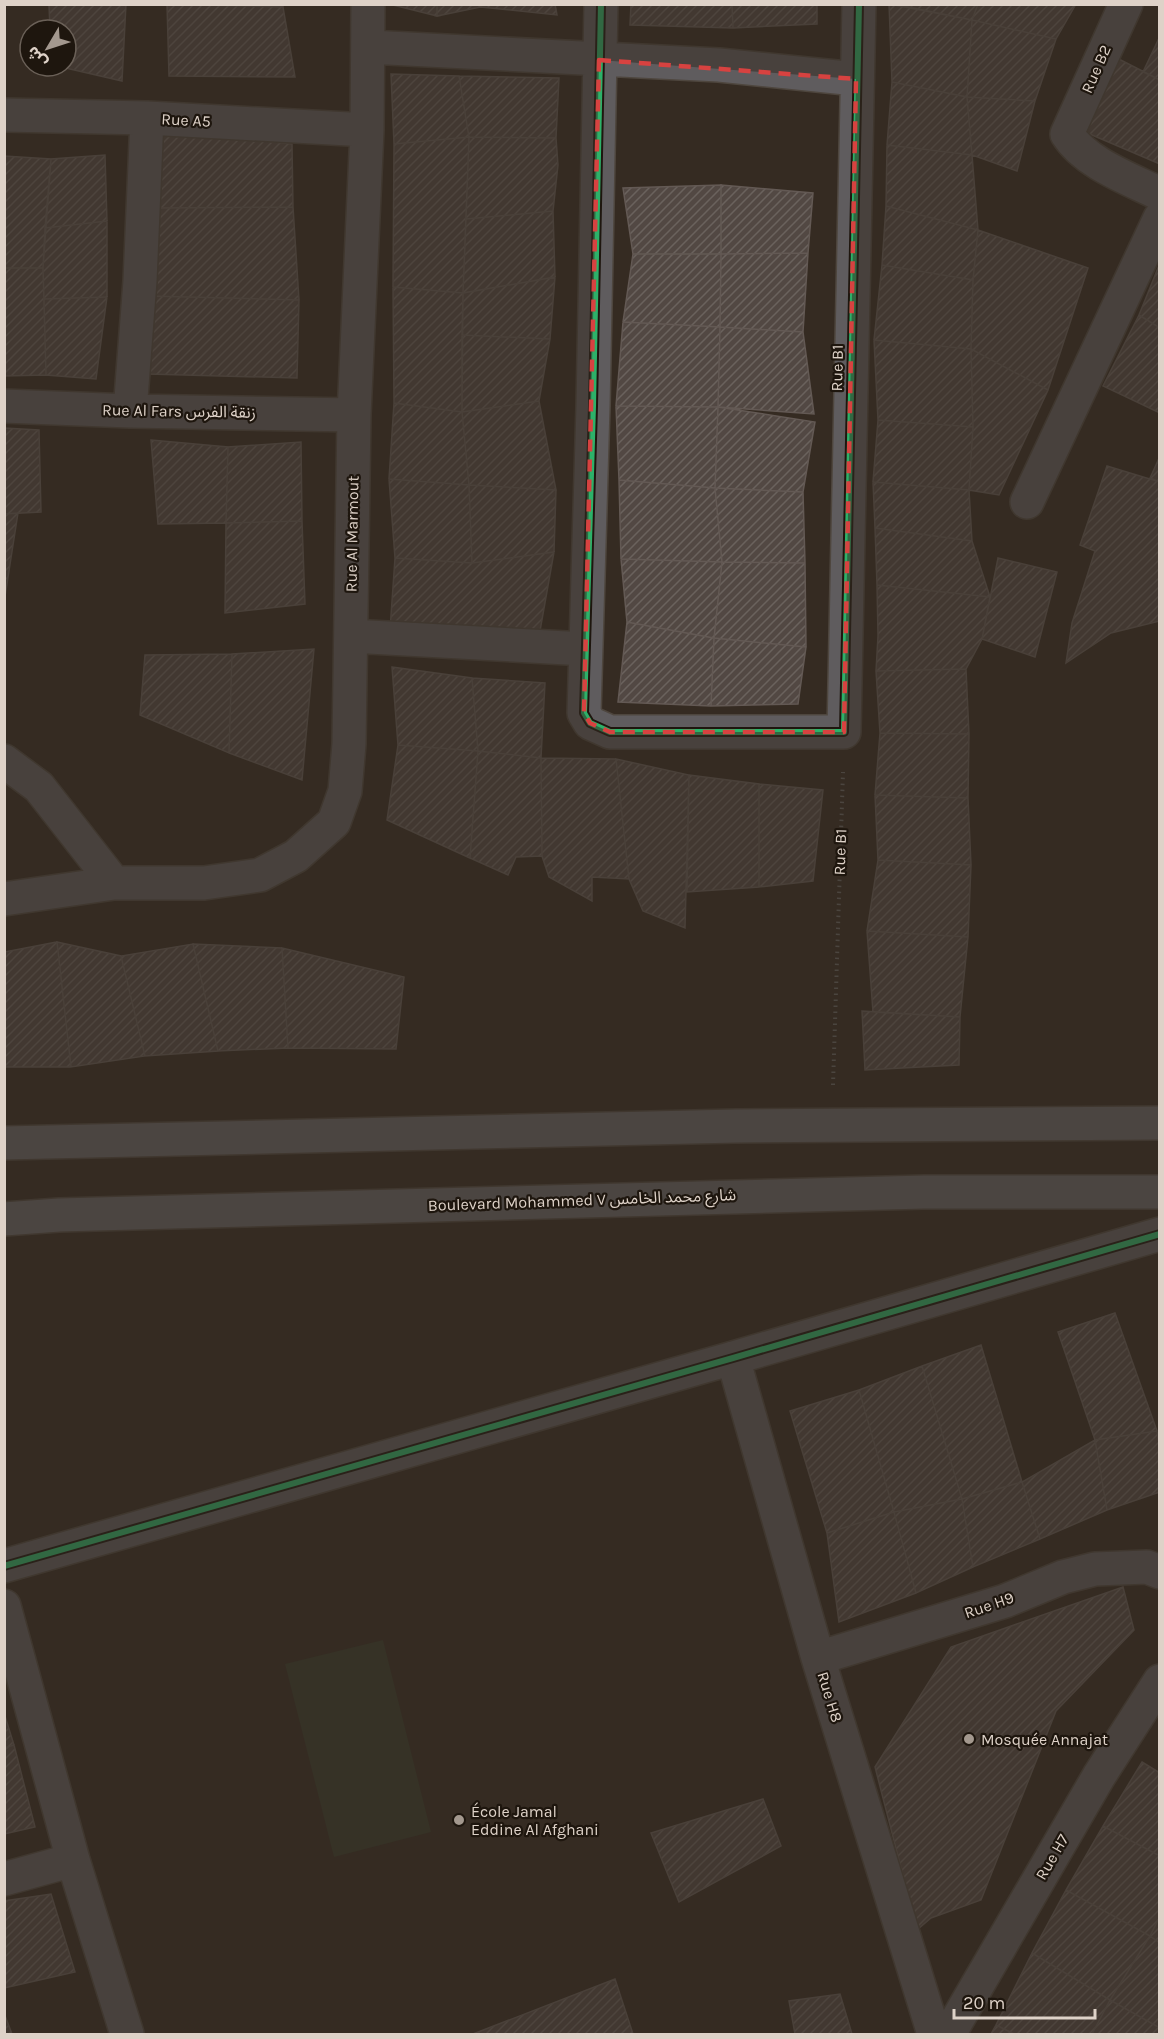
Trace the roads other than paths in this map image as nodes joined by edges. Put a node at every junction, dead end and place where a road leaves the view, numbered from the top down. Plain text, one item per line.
1 (368, 4) edge
2 (600, 4) edge
3 (859, 4) edge
4 (1126, 4) edge
5 (369, 47) junction
6 (599, 60) junction
7 (856, 79) junction
8 (4, 115) edge
9 (147, 118) junction
10 (367, 130) junction
11 (1160, 194) edge
12 (1160, 218) edge
13 (4, 406) edge
14 (130, 411) junction
15 (354, 415) junction
16 (1027, 502) dead end
17 (351, 636) junction
18 (585, 649) junction
19 (4, 761) edge
20 (114, 883) junction
21 (4, 899) edge
22 (1160, 1124) edge
23 (4, 1143) edge
24 (1160, 1192) edge
25 (4, 1219) edge
26 (1160, 1234) edge
27 (733, 1358) junction
28 (4, 1566) edge
29 (1160, 1572) edge
30 (4, 1606) edge
31 (818, 1658) junction
32 (1160, 1681) edge
33 (74, 1860) junction
34 (4, 1879) edge
35 (127, 2034) edge
36 (934, 2034) edge
37 (949, 2034) edge

1 - 5 street, Rue Al Marmout
2 - 6 street
3 - 7 street, Rue B1
4 - 11 street, Rue B2
5 - 6 street
5 - 10 street, Rue Al Marmout
6 - 7 street
6 - 18 street
7 - 18 street, Rue B1
8 - 9 street, Rue A5
9 - 10 street, Rue A5
9 - 14 street
10 - 15 street, Rue Al Marmout
12 - 16 street
13 - 14 street, Rue Al Fars زنقة الفرس
14 - 15 street, Rue Al Fars زنقة الفرس
15 - 17 street, Rue Al Marmout
17 - 18 street
17 - 20 street, Rue Al Marmout
19 - 20 street
20 - 21 street, Rue Al Marmout
22 - 23 main road
24 - 25 main road, Boulevard Mohammed V شارع محمد الخامس
26 - 27 street
27 - 28 street
27 - 31 street, Rue H8
29 - 31 street, Rue H9
30 - 33 street
31 - 36 street, Rue H8
32 - 37 street, Rue H7
33 - 34 street
33 - 35 street

